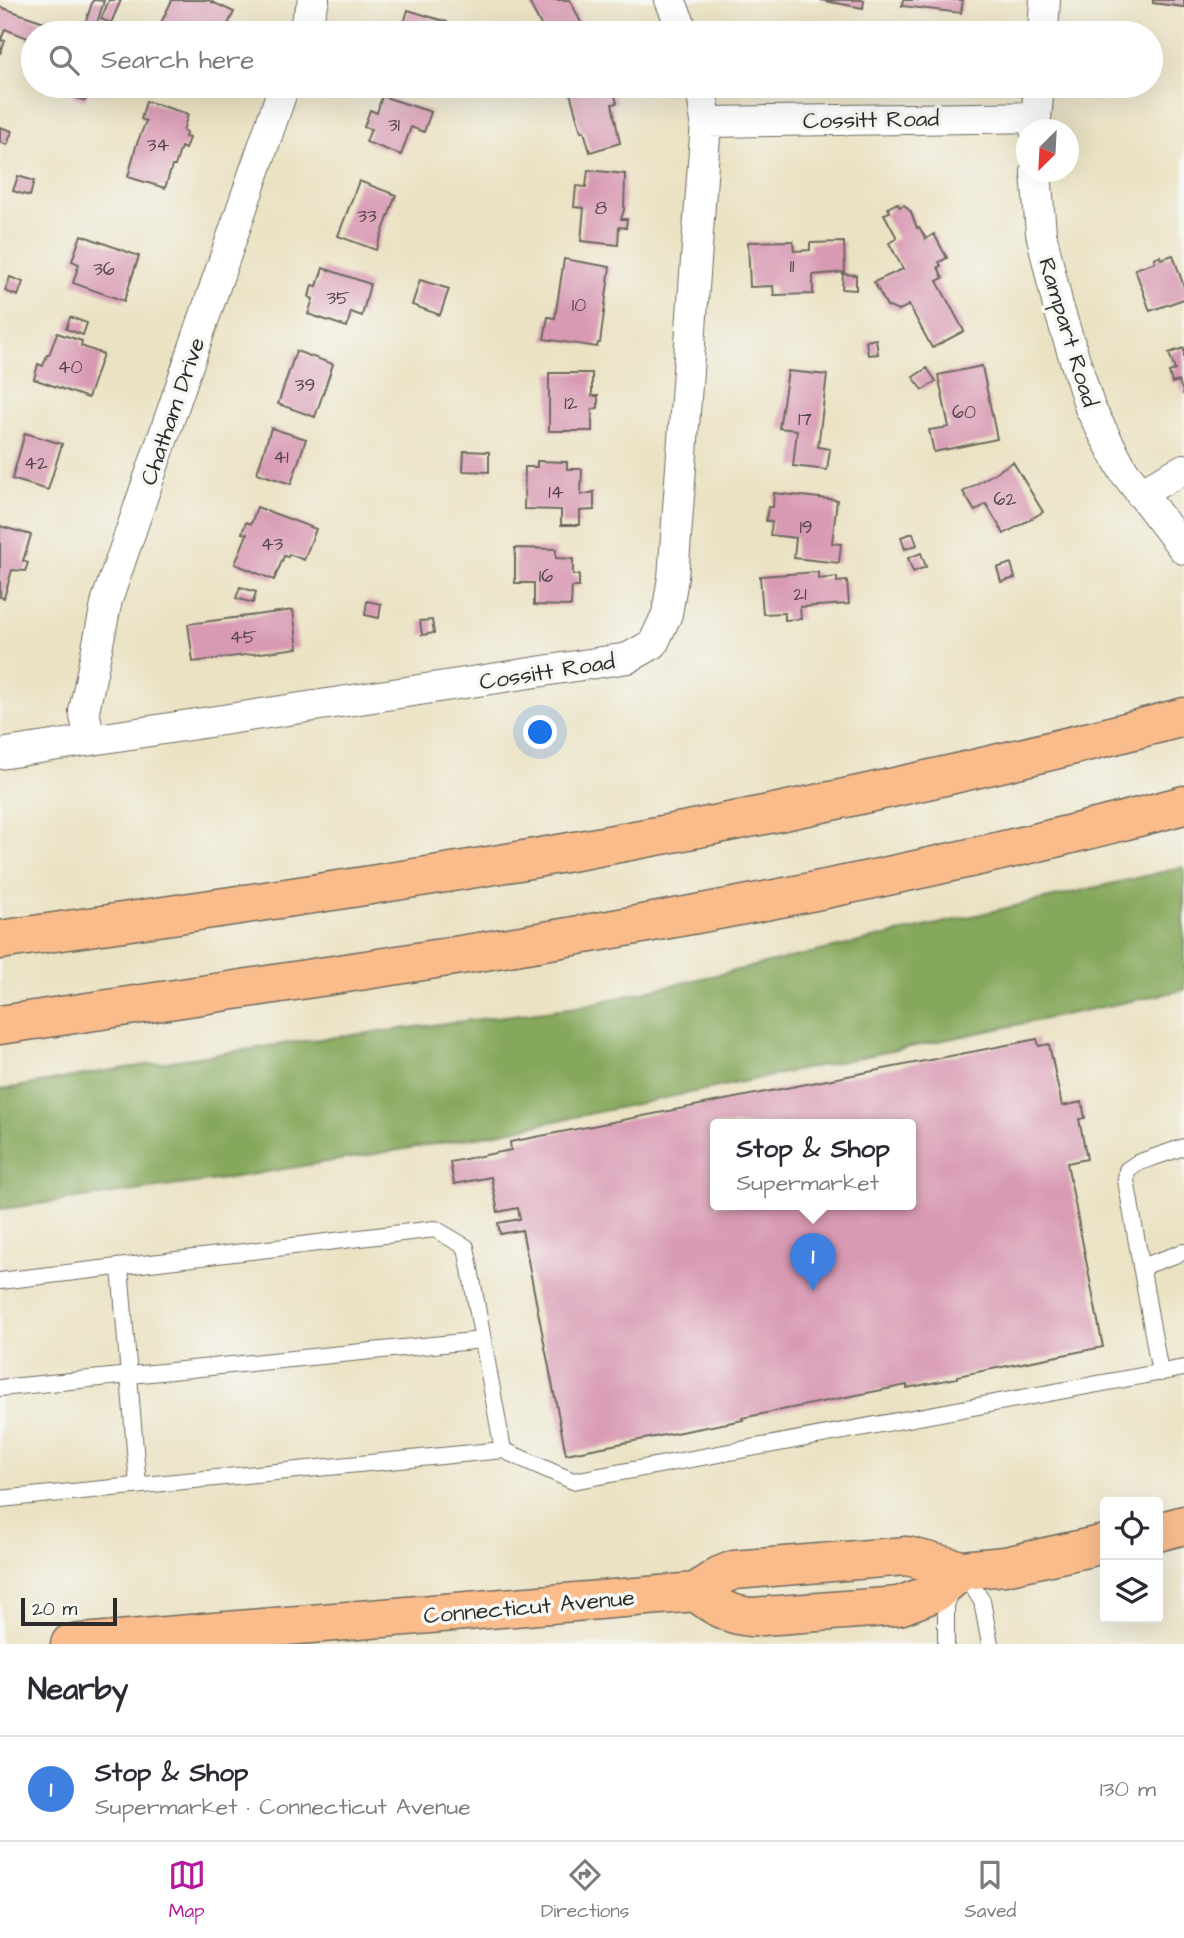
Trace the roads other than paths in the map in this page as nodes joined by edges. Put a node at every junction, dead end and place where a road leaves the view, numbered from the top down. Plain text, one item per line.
1 (314, 0) edge
2 (670, 0) edge
3 (1045, 0) edge
4 (306, 21) edge
5 (679, 21) edge
6 (1044, 21) edge
7 (280, 98) edge
8 (703, 98) edge
9 (1038, 98) edge
10 (1036, 119) edge
11 (706, 122) junction
12 (1016, 123) edge
13 (1036, 182) edge
14 (1184, 469) edge
15 (1140, 493) junction
16 (1184, 549) edge
17 (1184, 717) edge
18 (90, 740) junction
19 (0, 754) edge
20 (1184, 805) edge
21 (0, 940) edge
22 (0, 1025) edge
23 (1184, 1147) edge
24 (1184, 1252) edge
25 (1141, 1266) junction
26 (120, 1267) junction
27 (0, 1281) edge
28 (483, 1340) junction
29 (1184, 1368) edge
30 (1160, 1373) junction
31 (129, 1376) junction
32 (0, 1388) edge
33 (503, 1450) junction
34 (138, 1486) junction
35 (0, 1499) edge
36 (1184, 1525) edge
37 (1163, 1531) edge
38 (1100, 1545) edge
39 (962, 1570) junction
40 (696, 1592) junction
41 (127, 1642) edge
42 (69, 1644) edge
43 (946, 1644) edge
44 (990, 1644) edge

1 - 4 street
2 - 5 street
3 - 6 street
7 - 18 street, Chatham Drive
8 - 11 street, Cossitt Road
9 - 10 street
11 - 12 street, Cossitt Road
11 - 18 street, Cossitt Road
13 - 15 street, Rampart Road
14 - 15 street
15 - 16 street, Rampart Road
17 - 21 main road
18 - 19 street, Cossitt Road
20 - 22 main road
23 - 25 lane
24 - 25 lane
25 - 30 lane
26 - 27 lane
26 - 28 lane
26 - 31 lane
28 - 31 lane
28 - 33 lane
29 - 30 lane
30 - 33 lane
31 - 32 lane
31 - 34 lane
33 - 34 lane
34 - 35 lane
36 - 37 main road
38 - 39 main road, Connecticut Avenue
39 - 40 main road, Connecticut Avenue
39 - 40 main road
39 - 43 lane
39 - 44 lane
40 - 41 main road, Connecticut Avenue
41 - 42 main road, Connecticut Avenue

